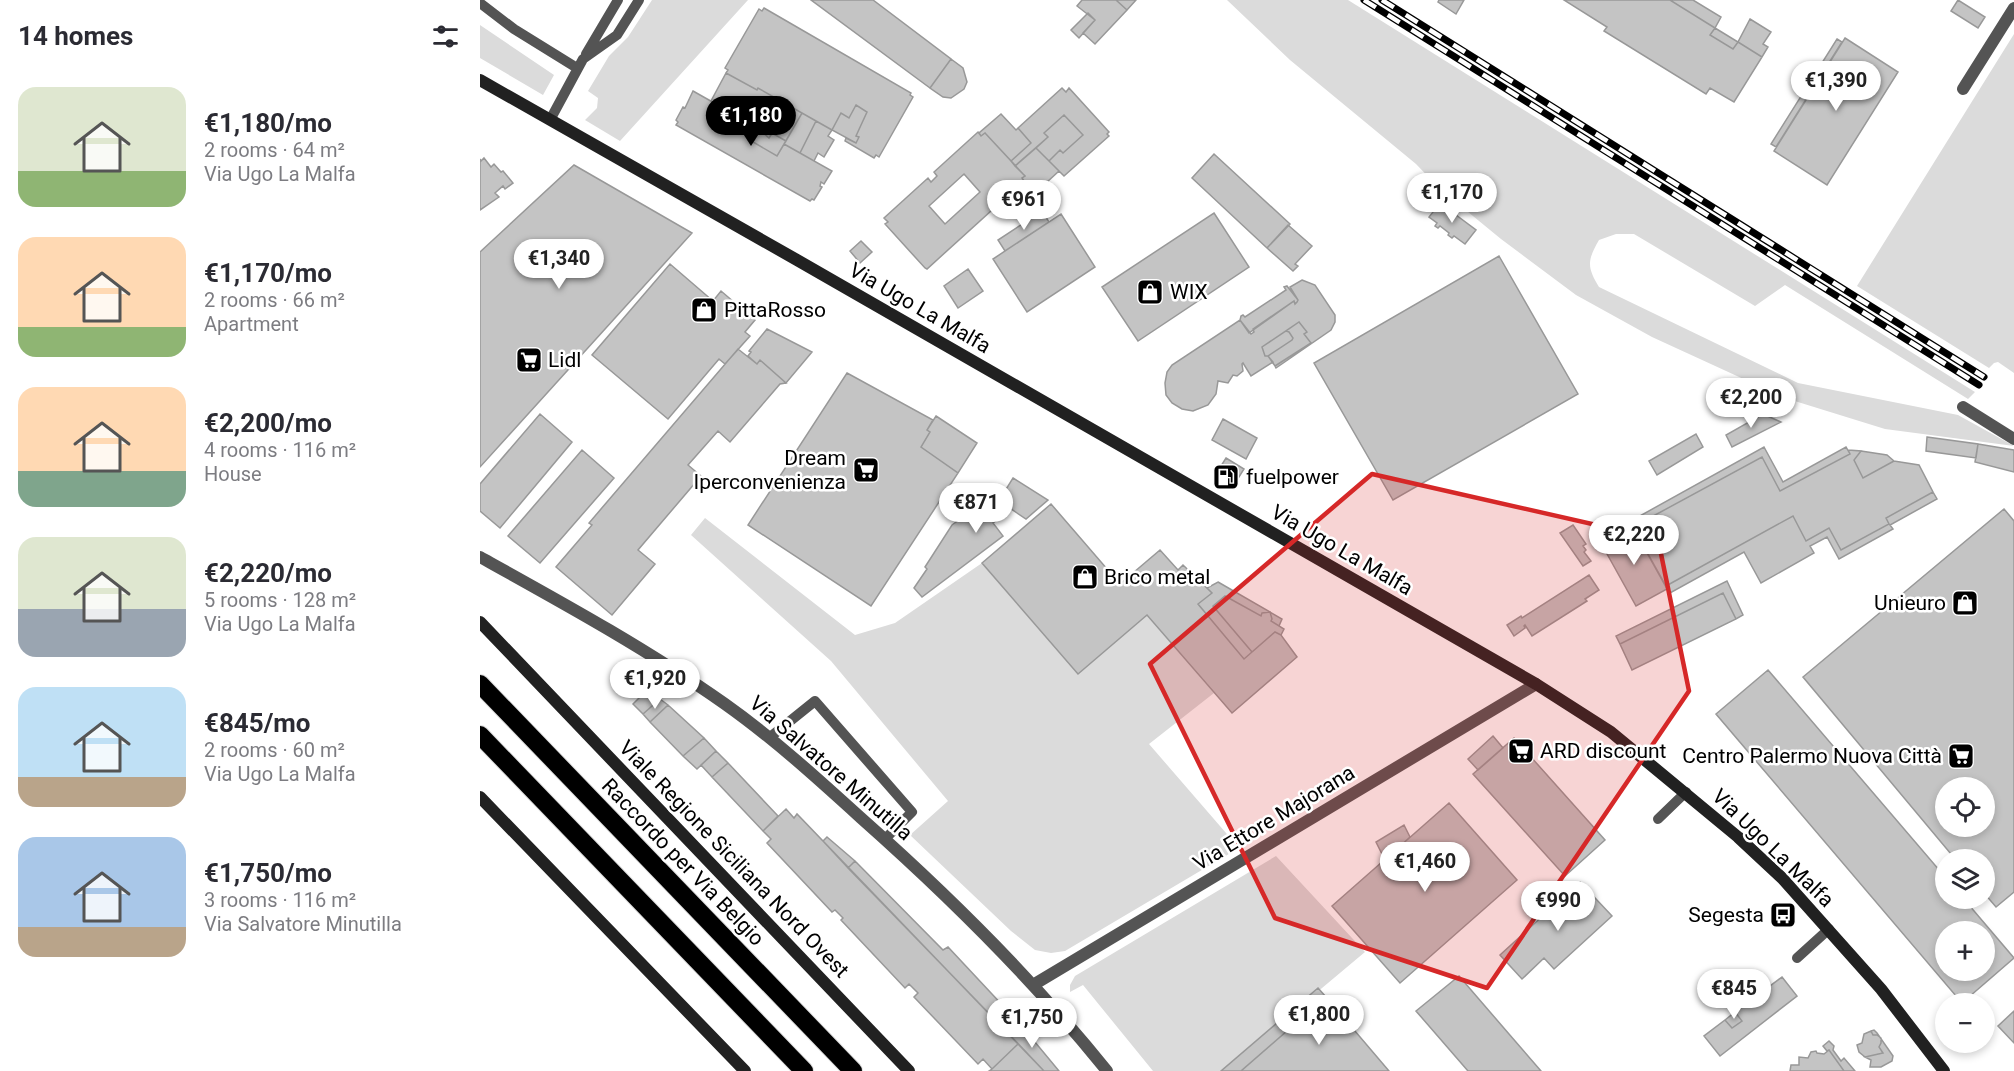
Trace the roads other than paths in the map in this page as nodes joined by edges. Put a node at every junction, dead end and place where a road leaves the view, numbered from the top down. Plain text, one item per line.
1 (618, 0) edge
2 (639, 0) edge
3 (2008, 0) edge
4 (480, 3) edge
5 (2014, 6) edge
6 (580, 64) junction
7 (480, 80) edge
8 (1963, 89) dead end
9 (550, 120) junction
10 (1963, 407) dead end
11 (2014, 439) edge
12 (480, 557) edge
13 (480, 622) edge
14 (480, 684) edge
15 (1536, 684) junction
16 (480, 735) edge
17 (769, 738) junction
18 (1686, 792) junction
19 (480, 796) edge
20 (1658, 819) dead end
21 (885, 839) junction
22 (1829, 929) junction
23 (1797, 958) dead end
24 (1033, 985) junction
25 (745, 1071) edge
26 (804, 1071) edge
27 (853, 1071) edge
28 (909, 1071) edge
29 (1107, 1071) edge
30 (1944, 1071) edge

1 - 6 lane
2 - 6 lane
3 - 5 street
4 - 6 lane
5 - 8 street
6 - 9 lane
7 - 9 street, Via Ugo La Malfa
9 - 15 street, Via Ugo La Malfa
10 - 11 street
12 - 17 street, Via Salvatore Minutilla
13 - 28 street, Viale Regione Siciliana Nord Ovest
14 - 27 highway, Raccordo per Via Belgio
15 - 18 street, Via Ugo La Malfa
15 - 24 street, Via Ettore Majorana
16 - 26 highway
17 - 21 street, Via Salvatore Minutilla
17 - 21 lane
18 - 20 lane
18 - 22 street, Via Ugo La Malfa
19 - 25 street
21 - 24 street, Via Salvatore Minutilla
22 - 23 lane
22 - 30 street, Via Ugo La Malfa
24 - 29 street, Via Salvatore Minutilla

